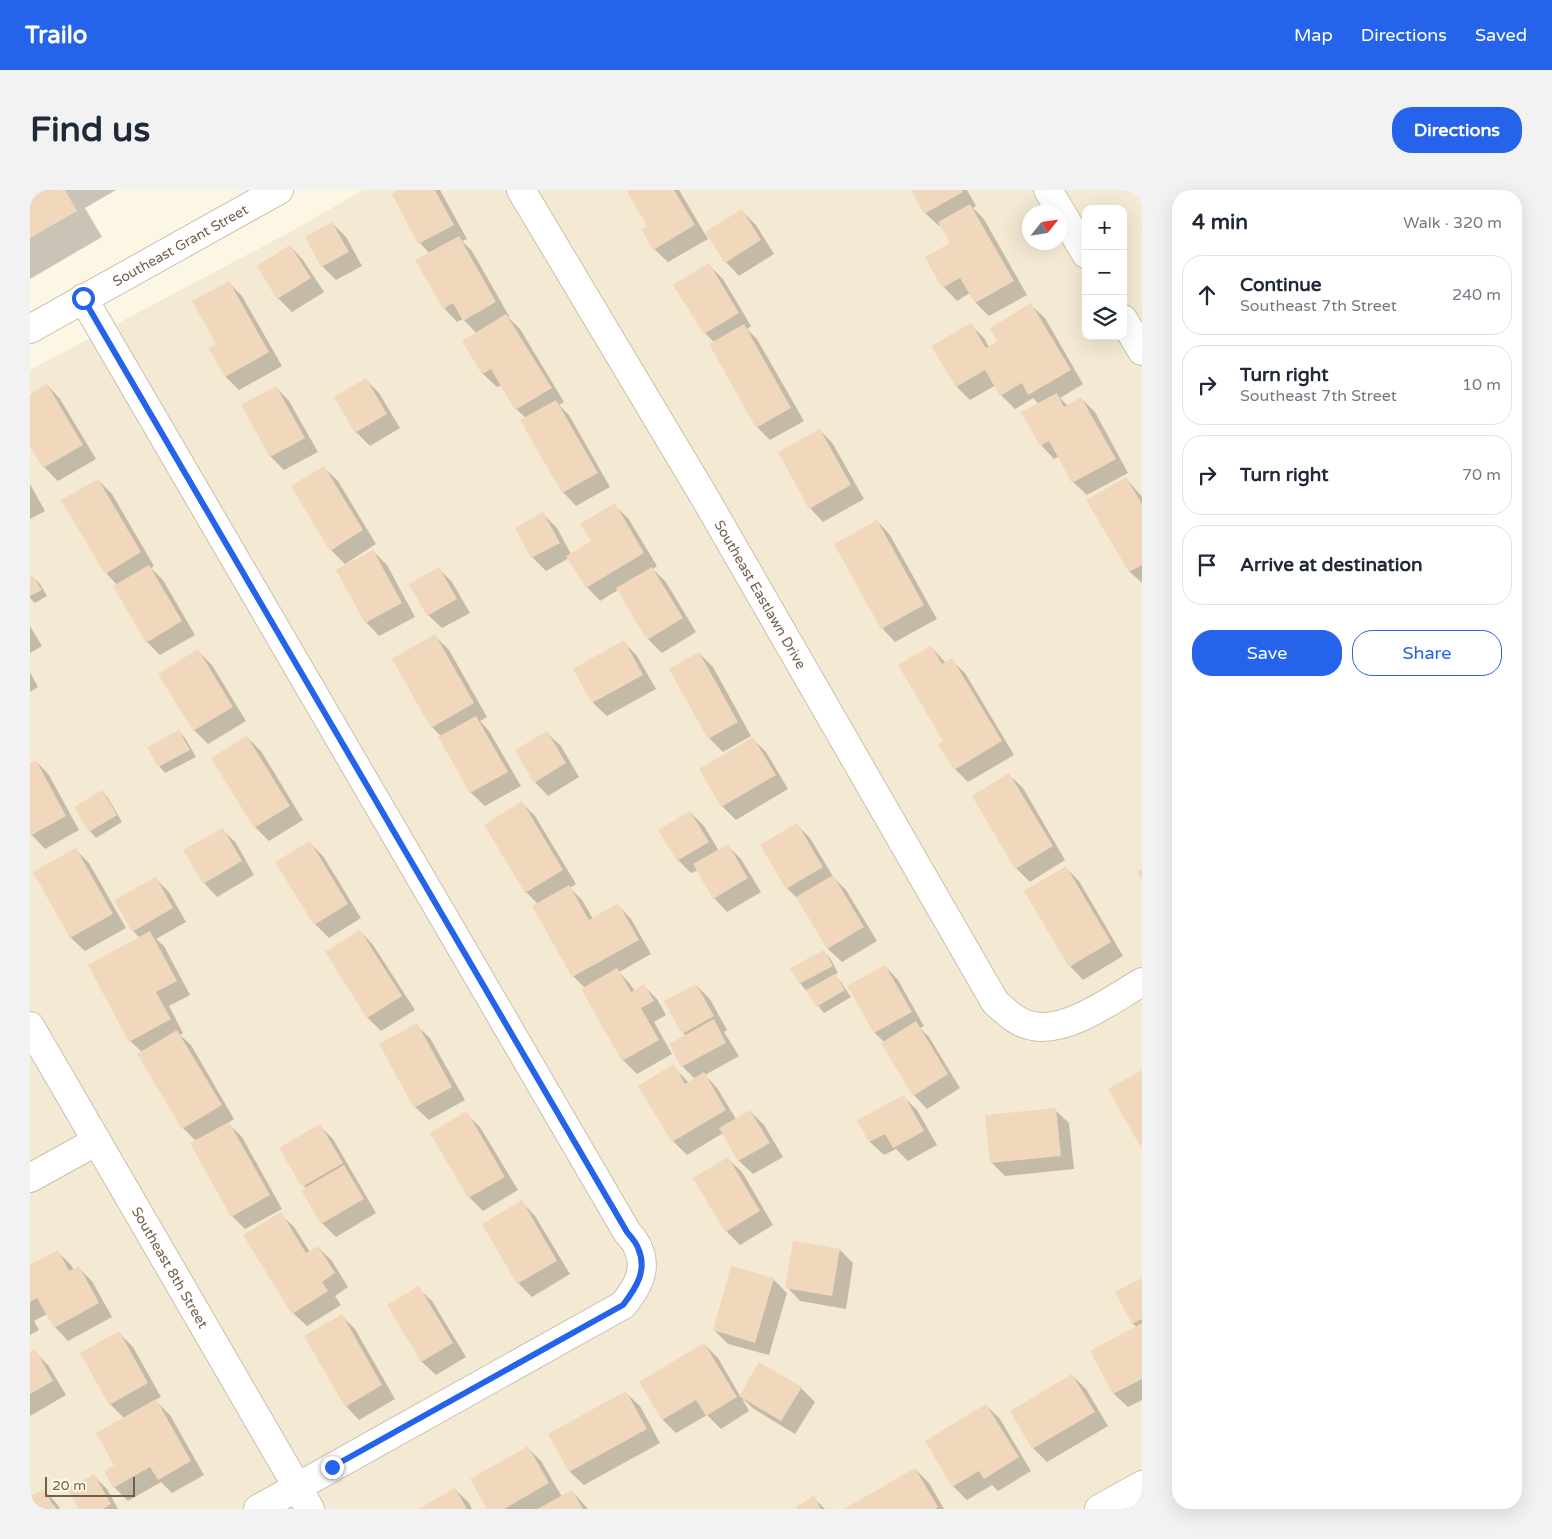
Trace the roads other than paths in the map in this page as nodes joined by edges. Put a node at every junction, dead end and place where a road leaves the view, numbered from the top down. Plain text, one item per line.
1 (279, 190) edge
2 (521, 190) edge
3 (1048, 190) edge
4 (1084, 250) edge
5 (83, 298) junction
6 (1127, 325) edge
7 (30, 329) edge
8 (1142, 351) edge
9 (1142, 982) edge
10 (30, 1026) edge
11 (96, 1141) junction
12 (30, 1178) edge
13 (1142, 1485) edge
14 (303, 1498) edge
15 (258, 1509) edge
16 (1099, 1509) edge

1 - 5 street, Southeast Grant Street
2 - 9 street, Southeast Eastlawn Drive
3 - 4 street
5 - 7 street, Southeast Grant Street
5 - 14 street
6 - 8 street
10 - 11 street, Southeast 8th Street
11 - 12 street
11 - 14 street, Southeast 8th Street
13 - 16 street
14 - 15 street

